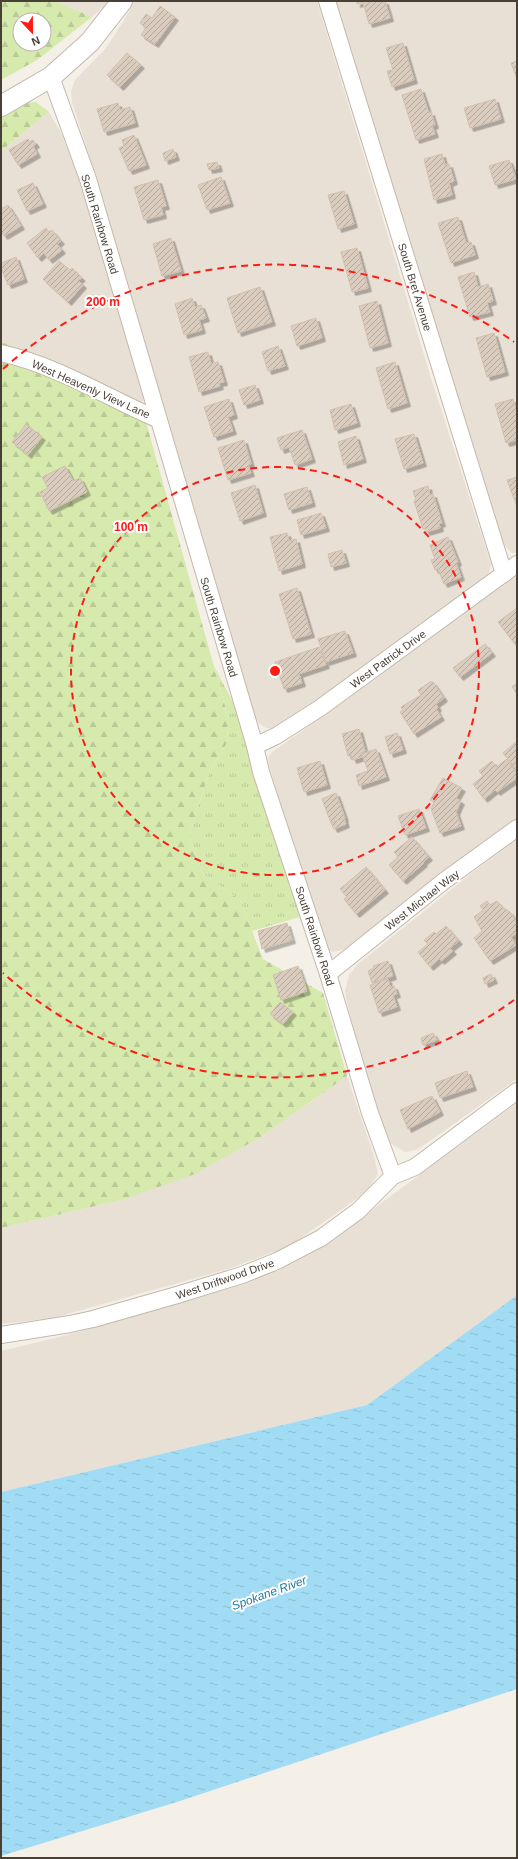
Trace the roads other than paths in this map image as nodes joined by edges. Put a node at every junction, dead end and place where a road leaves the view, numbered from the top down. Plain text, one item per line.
1 (122, 1) edge
2 (327, 1) edge
3 (50, 77) junction
4 (1, 106) edge
5 (1, 353) edge
6 (157, 419) junction
7 (517, 564) edge
8 (504, 574) junction
9 (255, 746) junction
10 (517, 828) edge
11 (328, 974) junction
12 (517, 1091) edge
13 (393, 1176) junction
14 (1, 1334) edge

1 - 3 street
2 - 8 street, South Bret Avenue
3 - 4 street
3 - 6 street, South Rainbow Road
5 - 6 street, West Heavenly View Lane
6 - 9 street, South Rainbow Road
7 - 8 street, West Patrick Drive
8 - 9 street, West Patrick Drive
9 - 11 street, South Rainbow Road
10 - 11 street, West Michael Way
11 - 13 street, South Rainbow Road
12 - 13 street, West Driftwood Drive
13 - 14 street, West Driftwood Drive

